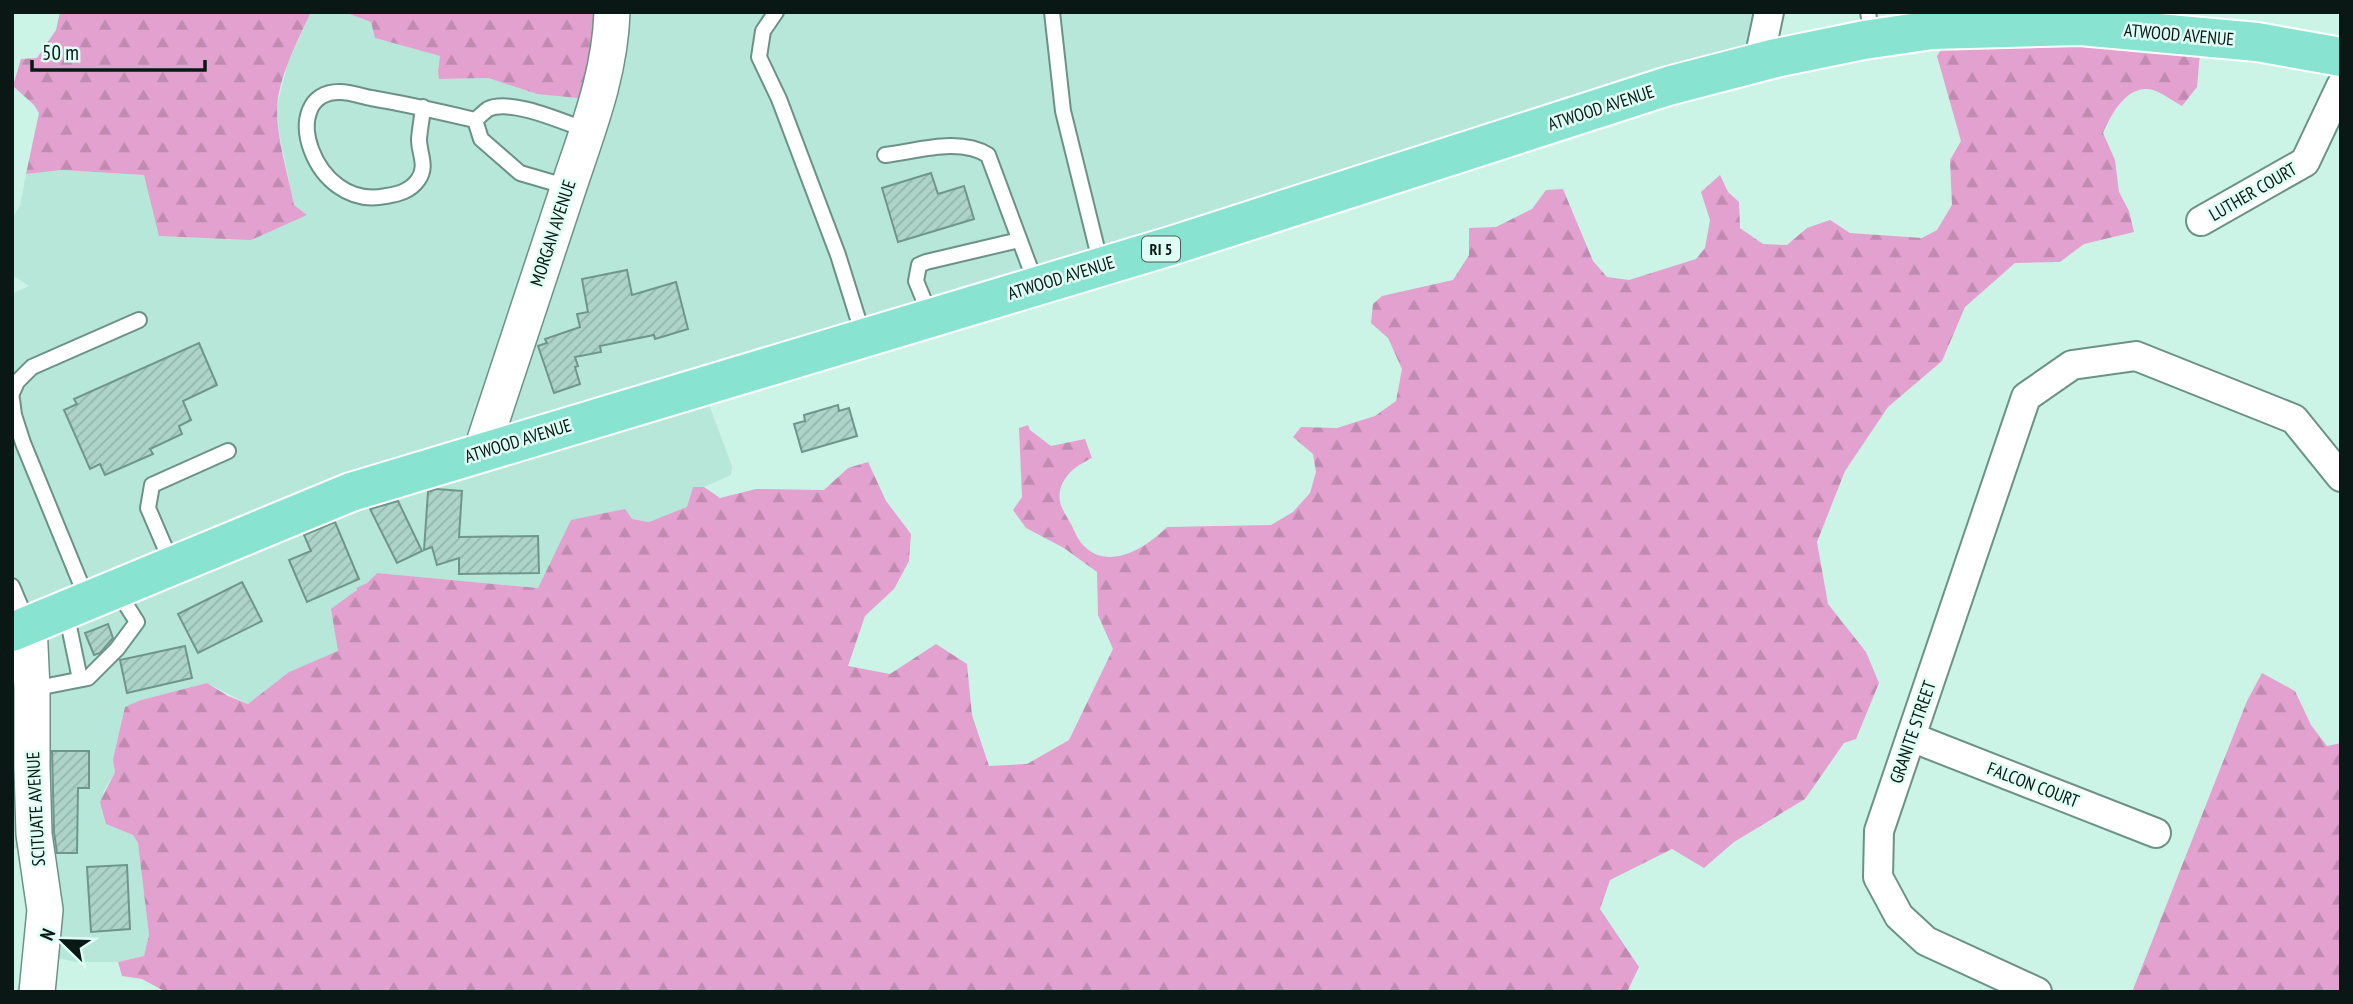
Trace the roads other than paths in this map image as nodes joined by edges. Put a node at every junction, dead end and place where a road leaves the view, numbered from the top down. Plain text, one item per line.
1 (612, 12) edge
2 (776, 12) edge
3 (1052, 12) edge
4 (1769, 12) edge
5 (2059, 19) edge
6 (2140, 22) edge
7 (1870, 26) edge
8 (2339, 58) edge
9 (1758, 64) junction
10 (423, 107) junction
11 (475, 120) junction
12 (589, 131) junction
13 (886, 155) dead end
14 (568, 187) junction
15 (2201, 221) dead end
16 (1019, 240) junction
17 (1101, 266) junction
18 (1036, 286) junction
19 (931, 317) junction
20 (139, 320) dead end
21 (864, 336) junction
22 (12, 393) edge
23 (12, 399) edge
24 (228, 451) dead end
25 (481, 452) junction
26 (2341, 477) edge
27 (173, 565) junction
28 (12, 586) edge
29 (90, 599) junction
30 (20, 629) edge
31 (80, 679) junction
32 (33, 689) junction
33 (1911, 737) junction
34 (2156, 833) dead end
35 (37, 992) edge
36 (2037, 992) edge

1 - 12 street, MORGAN AVENUE
2 - 21 lane
3 - 17 lane
4 - 9 street
5 - 6 main road, ATWOOD AVENUE / RI 5
5 - 7 main road, ATWOOD AVENUE / RI 5
6 - 8 main road, ATWOOD AVENUE / RI 5
7 - 9 main road, ATWOOD AVENUE / RI 5
8 - 15 street, LUTHER COURT
9 - 17 main road, ATWOOD AVENUE / RI 5
10 - 10 lane
10 - 11 lane
11 - 12 lane
11 - 14 lane
12 - 14 street, MORGAN AVENUE
13 - 16 lane
14 - 25 street, MORGAN AVENUE
16 - 18 lane
16 - 19 lane
17 - 18 main road, ATWOOD AVENUE / RI 5
18 - 19 main road, ATWOOD AVENUE / RI 5
19 - 21 main road, ATWOOD AVENUE / RI 5
20 - 22 lane
21 - 25 main road, ATWOOD AVENUE / RI 5
23 - 29 lane
24 - 27 lane
25 - 27 main road, ATWOOD AVENUE / RI 5
26 - 33 street, GRANITE STREET
27 - 29 main road, ATWOOD AVENUE / RI 5
28 - 30 lane
29 - 30 main road, ATWOOD AVENUE / RI 5
29 - 31 lane
29 - 31 lane
30 - 32 street, SCITUATE AVENUE
31 - 32 lane
32 - 35 street, SCITUATE AVENUE
33 - 34 street, FALCON COURT
33 - 36 street, GRANITE STREET

